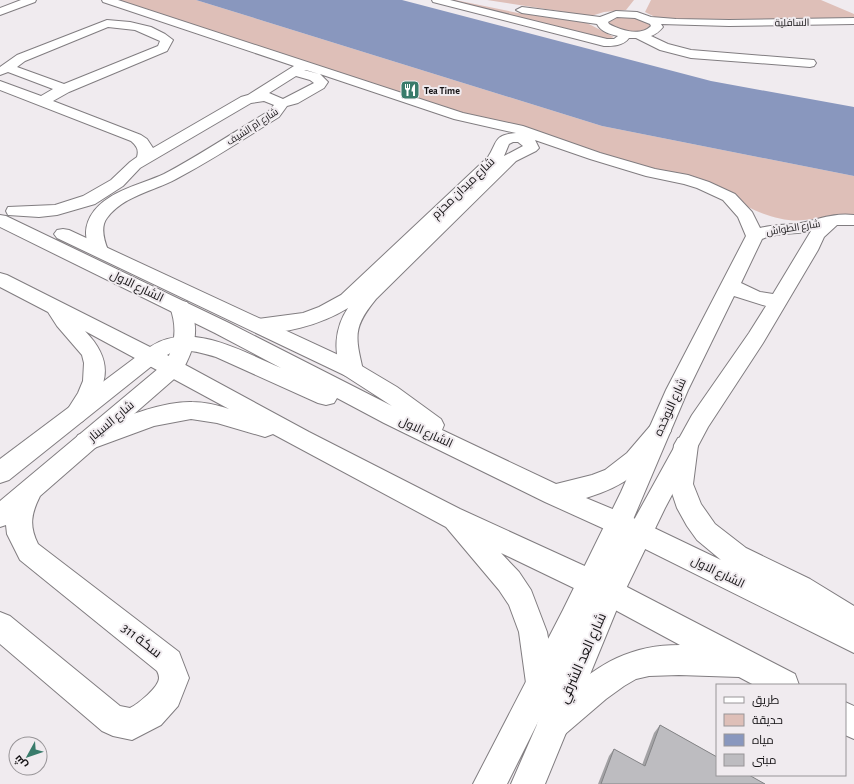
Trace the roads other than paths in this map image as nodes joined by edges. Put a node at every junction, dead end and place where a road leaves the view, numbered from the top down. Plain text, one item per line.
1 (2, 0) edge
2 (31, 0) edge
3 (107, 0) edge
4 (437, 0) edge
5 (471, 0) edge
6 (641, 4) dead end
7 (16, 6) junction
8 (0, 12) edge
9 (633, 14) junction
10 (602, 21) junction
11 (854, 21) edge
12 (653, 25) junction
13 (626, 34) junction
14 (638, 35) junction
15 (810, 63) dead end
16 (294, 68) junction
17 (4, 69) edge
18 (0, 85) edge
19 (64, 88) junction
20 (253, 98) junction
21 (42, 101) junction
22 (281, 104) junction
23 (197, 129) junction
24 (136, 138) junction
25 (144, 160) junction
26 (117, 183) junction
27 (135, 190) junction
28 (5, 212) edge
29 (854, 220) edge
30 (831, 221) junction
31 (763, 233) junction
32 (99, 250) junction
33 (803, 259) junction
34 (0, 280) edge
35 (730, 285) junction
36 (778, 300) junction
37 (180, 307) junction
38 (56, 309) junction
39 (258, 324) junction
40 (185, 343) junction
41 (151, 356) junction
42 (173, 368) junction
43 (352, 370) junction
44 (75, 415) junction
45 (392, 417) junction
46 (658, 431) junction
47 (301, 438) junction
48 (86, 442) junction
49 (686, 445) junction
50 (480, 458) junction
51 (0, 473) edge
52 (31, 490) junction
53 (554, 495) junction
54 (0, 516) edge
55 (451, 517) junction
56 (628, 529) junction
57 (600, 587) junction
58 (854, 622) edge
59 (0, 626) edge
60 (854, 639) edge
61 (744, 663) junction
62 (540, 683) junction
63 (782, 684) edge
64 (553, 724) junction
65 (490, 784) edge
66 (528, 784) edge

1 - 7 street
2 - 7 street
3 - 16 street
4 - 13 street
5 - 10 street
6 - 9 street
7 - 8 street
9 - 10 street
9 - 12 street
10 - 13 street
11 - 12 street, السافلية
12 - 14 street
13 - 14 street
14 - 15 street
16 - 20 street
16 - 22 street
16 - 31 street
17 - 19 street
17 - 19 street
18 - 21 street
19 - 21 street
20 - 22 street, شارع ام الشيف
20 - 23 street, شارع ام الشيف
21 - 24 street
22 - 27 street, شارع ام الشيف
23 - 24 street
23 - 25 street, شارع ام الشيف
24 - 25 street
25 - 26 street, شارع ام الشيف
26 - 27 street
26 - 28 street, شارع ام الشيف
27 - 32 street, شارع ام الشيف
28 - 32 street
28 - 37 street, الشارع الاول
29 - 30 street, شارع الطواش
30 - 31 street, شارع الطواش
30 - 33 street, شارع الطواش
31 - 33 street
31 - 35 street, شارع النوخده
32 - 39 street
33 - 36 street
34 - 38 street
35 - 36 street
35 - 46 street, شارع النوخده
36 - 49 street
37 - 40 street, شارع السينار
37 - 45 street, الشارع الاول
38 - 41 street
38 - 44 street
39 - 43 street
39 - 43 street, شارع ميدان محزم
40 - 41 street
40 - 42 street, شارع السينار
40 - 45 street
41 - 42 street
41 - 44 street
42 - 47 street
42 - 48 street, شارع السينار
43 - 50 street
44 - 51 street
45 - 50 street, الشارع الاول
46 - 53 street
46 - 56 street, شارع النوخده
47 - 48 street
47 - 55 street
48 - 52 street, شارع السينار
49 - 56 street
49 - 58 street
50 - 53 street, الشارع الاول
52 - 54 street, شارع السينار
52 - 59 street, سكة 311
53 - 56 street, الشارع الاول
55 - 57 street
55 - 62 street
56 - 57 street, شارع العد الشرقي
56 - 60 street, الشارع الاول
57 - 61 street
57 - 62 street, شارع العد الشرقي
57 - 64 street, شارع العد الشرقي
61 - 63 street
61 - 64 street
62 - 65 street, شارع العد الشرقي
64 - 66 street, شارع العد الشرقي

